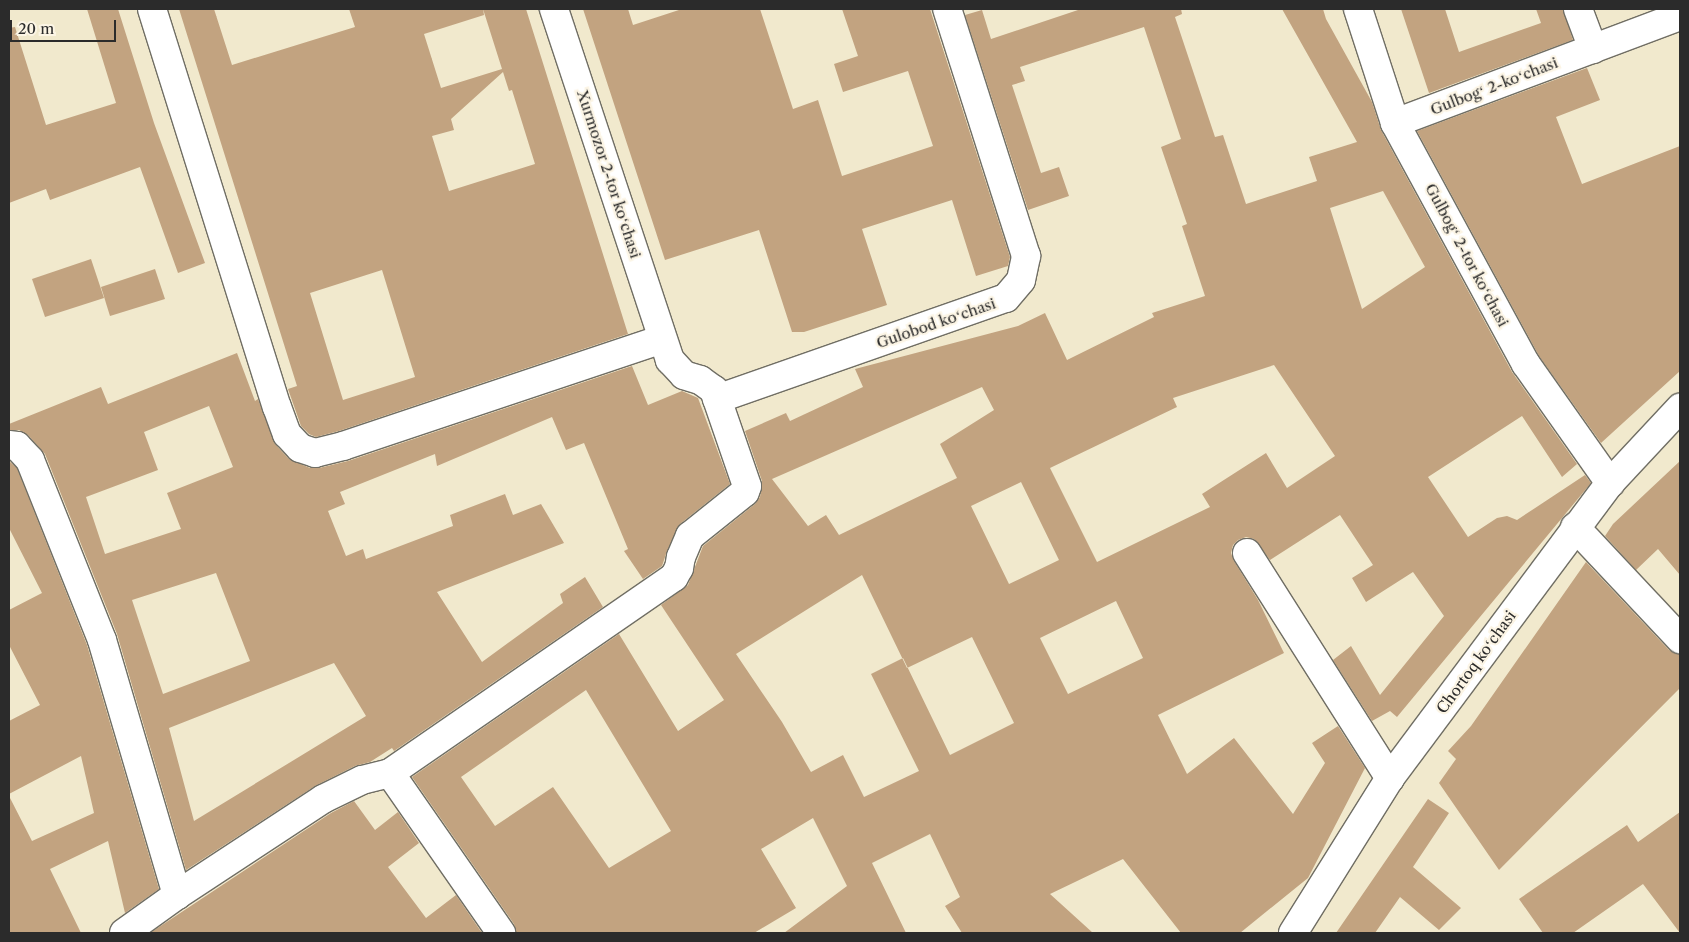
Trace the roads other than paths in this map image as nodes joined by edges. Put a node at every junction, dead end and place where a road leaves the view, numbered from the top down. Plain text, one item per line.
1 (152, 9) edge
2 (554, 9) edge
3 (947, 9) edge
4 (1358, 9) edge
5 (1578, 9) edge
6 (1680, 16) edge
7 (1593, 49) junction
8 (1396, 123) junction
9 (664, 340) junction
10 (717, 399) junction
11 (1680, 408) edge
12 (9, 445) edge
13 (1610, 483) junction
14 (1575, 527) junction
15 (1247, 553) dead end
16 (1680, 639) edge
17 (390, 773) junction
18 (1390, 778) junction
19 (177, 895) junction
20 (124, 933) edge
21 (501, 933) edge
22 (1294, 933) edge

1 - 9 street
2 - 9 street, Xurmozor 2-tor koʻchasi
3 - 10 street, Gulobod koʻchasi
4 - 8 street, Gulbogʻ 2-tor koʻchasi
5 - 7 street
6 - 7 street, Gulbogʻ 2-koʻchasi
7 - 8 street, Gulbogʻ 2-koʻchasi
8 - 13 street, Gulbogʻ 2-tor koʻchasi
9 - 10 street, Xurmozor 2-tor koʻchasi
10 - 17 street
11 - 13 street, Chortoq koʻchasi
12 - 19 street
13 - 14 street, Chortoq koʻchasi
14 - 16 street
14 - 18 street, Chortoq koʻchasi
15 - 18 street
17 - 19 street
17 - 21 street
18 - 22 street, Chortoq koʻchasi
19 - 20 street

